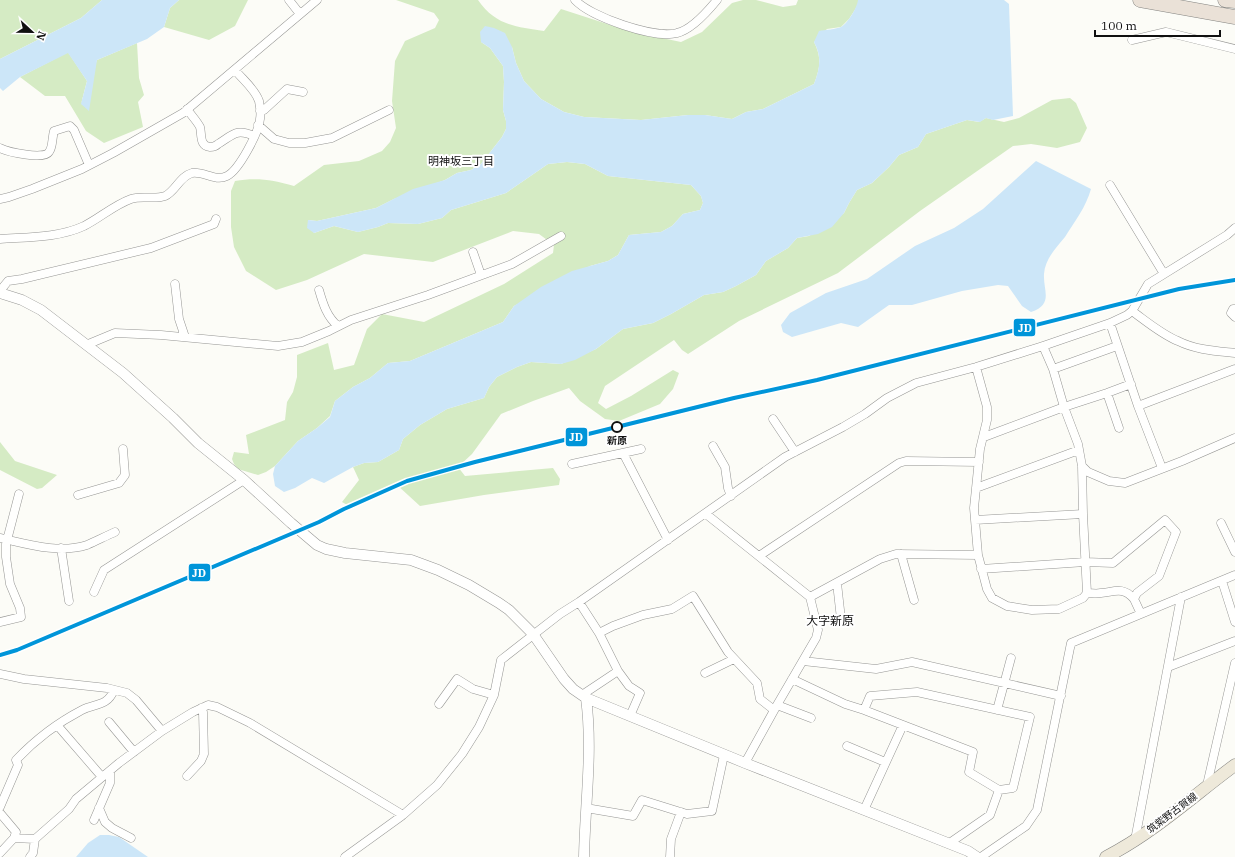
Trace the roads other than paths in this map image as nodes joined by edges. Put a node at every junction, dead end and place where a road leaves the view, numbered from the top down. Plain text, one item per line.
1 (289, 0) edge
2 (317, 0) edge
3 (575, 0) edge
4 (717, 0) edge
5 (1140, 0) edge
6 (1225, 0) edge
7 (1235, 2) edge
8 (300, 14) junction
9 (1235, 17) edge
10 (1132, 40) dead end
11 (1235, 49) edge
12 (234, 70) junction
13 (304, 92) dead end
14 (187, 109) junction
15 (389, 110) dead end
16 (260, 111) junction
17 (258, 125) junction
18 (254, 136) junction
19 (0, 148) edge
20 (89, 165) junction
21 (1110, 185) dead end
22 (0, 198) edge
23 (216, 219) dead end
24 (1235, 228) edge
25 (561, 236) dead end
26 (0, 239) edge
27 (472, 252) dead end
28 (1164, 274) junction
29 (481, 275) junction
30 (175, 284) dead end
31 (319, 290) dead end
32 (0, 292) edge
33 (1235, 309) edge
34 (1132, 311) junction
35 (1235, 317) edge
36 (1110, 323) junction
37 (338, 326) junction
38 (185, 337) junction
39 (86, 345) junction
40 (1043, 346) junction
41 (1118, 346) junction
42 (1235, 354) edge
43 (976, 367) junction
44 (1053, 369) junction
45 (1235, 369) edge
46 (1131, 384) junction
47 (1107, 393) junction
48 (1138, 406) junction
49 (1064, 407) junction
50 (773, 419) dead end
51 (1119, 428) dead end
52 (984, 437) junction
53 (1235, 438) edge
54 (712, 446) dead end
55 (123, 448) dead end
56 (641, 449) dead end
57 (1079, 450) junction
58 (795, 452) junction
59 (623, 453) junction
60 (979, 462) junction
61 (572, 464) dead end
62 (1082, 466) junction
63 (1162, 468) junction
64 (244, 480) junction
65 (976, 488) junction
66 (19, 494) dead end
67 (78, 495) dead end
68 (731, 496) junction
69 (706, 514) junction
70 (1083, 514) junction
71 (975, 520) junction
72 (1221, 523) dead end
73 (115, 532) dead end
74 (4, 539) edge
75 (668, 540) junction
76 (61, 548) junction
77 (1235, 552) edge
78 (901, 554) junction
79 (978, 555) junction
80 (759, 556) junction
81 (1085, 562) junction
82 (981, 569) junction
83 (1235, 575) edge
84 (1222, 581) junction
85 (837, 583) junction
86 (94, 592) dead end
87 (1087, 593) junction
88 (810, 597) junction
89 (1181, 597) junction
90 (1134, 599) junction
91 (914, 600) dead end
92 (69, 601) dead end
93 (579, 602) junction
94 (1141, 614) junction
95 (841, 619) dead end
96 (0, 622) edge
97 (1235, 622) edge
98 (598, 633) junction
99 (533, 634) junction
100 (1235, 641) edge
101 (1011, 658) dead end
102 (734, 659) junction
103 (803, 661) junction
104 (1235, 663) edge
105 (1168, 667) junction
106 (618, 671) junction
107 (705, 673) dead end
108 (0, 674) edge
109 (792, 679) junction
110 (1004, 682) junction
111 (114, 690) junction
112 (494, 695) junction
113 (1061, 696) junction
114 (584, 697) junction
115 (439, 704) dead end
116 (201, 708) junction
117 (775, 708) junction
118 (864, 710) junction
119 (997, 710) junction
120 (630, 716) junction
121 (811, 718) dead end
122 (109, 722) dead end
123 (57, 725) junction
124 (902, 725) junction
125 (162, 731) junction
126 (847, 746) dead end
127 (134, 752) junction
128 (724, 755) junction
129 (885, 762) junction
130 (745, 763) junction
131 (1235, 765) edge
132 (110, 771) junction
133 (187, 776) dead end
134 (102, 778) junction
135 (1207, 785) junction
136 (999, 790) junction
137 (0, 807) edge
138 (99, 808) junction
139 (586, 808) junction
140 (864, 810) junction
141 (681, 812) junction
142 (0, 813) edge
143 (403, 815) junction
144 (94, 820) dead end
145 (14, 838) junction
146 (131, 838) dead end
147 (35, 839) junction
148 (1135, 840) junction
149 (951, 842) dead end
150 (0, 853) edge
151 (30, 857) edge
152 (345, 857) edge
153 (584, 857) edge
154 (670, 857) edge
155 (977, 857) edge
156 (981, 857) edge
157 (1106, 857) edge

1 - 8 street
2 - 8 street
3 - 4 street
5 - 9 highway
6 - 7 highway
8 - 12 street
10 - 11 street
12 - 14 street
12 - 16 street
13 - 16 street
14 - 18 street
14 - 20 street
15 - 17 street
16 - 17 street
17 - 18 street
18 - 26 street
19 - 20 street
20 - 22 street
21 - 28 street
23 - 32 street
24 - 28 street
25 - 29 street
27 - 29 street
28 - 34 street
29 - 37 street
30 - 38 street
31 - 37 street
32 - 39 street
33 - 35 street
34 - 36 street
34 - 42 street
36 - 40 street
36 - 41 street
37 - 38 street
38 - 39 street
39 - 64 street
40 - 43 street
40 - 44 street
41 - 44 street
41 - 46 street
43 - 52 street
43 - 58 street
44 - 49 street
45 - 48 street
46 - 47 street
46 - 48 street
47 - 49 street
47 - 51 street
48 - 63 street
49 - 52 street
49 - 57 street
50 - 58 street
52 - 60 street
53 - 63 street
54 - 68 street
55 - 67 street
56 - 59 street
57 - 62 street
57 - 65 street
58 - 68 street
59 - 61 street
59 - 75 street
60 - 65 street
60 - 80 street
62 - 63 street
62 - 70 street
64 - 86 street
64 - 99 street
65 - 71 street
66 - 74 street
68 - 69 street
69 - 75 street
69 - 80 street
70 - 71 street
70 - 81 street
71 - 79 street
72 - 77 street
73 - 76 street
74 - 76 street
74 - 96 street
75 - 93 street
76 - 92 street
78 - 79 street
78 - 85 street
78 - 91 street
79 - 82 street
80 - 88 street
81 - 82 street
81 - 87 street
81 - 90 street
82 - 87 street
83 - 84 street
84 - 89 street
84 - 97 street
85 - 88 street
85 - 95 street
87 - 90 street
88 - 103 street
89 - 94 street
89 - 105 street
90 - 94 street
93 - 98 street
93 - 99 street
94 - 113 street
98 - 102 street
98 - 106 street
99 - 112 street
99 - 114 street
100 - 105 street
101 - 110 street
102 - 107 street
102 - 117 street
103 - 109 street
103 - 110 street
104 - 135 street
105 - 148 street
106 - 114 street
106 - 120 street
108 - 111 street
109 - 117 street
109 - 118 street
110 - 113 street
110 - 119 street
111 - 123 street
111 - 125 street
112 - 115 street
112 - 143 street
113 - 156 street
114 - 120 street
114 - 139 street
116 - 125 street
116 - 133 street
116 - 143 street
117 - 121 street
117 - 130 street
118 - 119 street
118 - 124 street
119 - 136 street
120 - 128 street
122 - 127 street
123 - 134 street
123 - 137 street
124 - 129 street
124 - 136 street
125 - 127 street
126 - 129 street
127 - 132 street
128 - 130 street
128 - 141 street
129 - 140 street
130 - 140 street
131 - 135 main road, 筑紫野古賀線
132 - 134 street
132 - 138 street
134 - 147 street
135 - 148 main road, 筑紫野古賀線
136 - 149 street
138 - 144 street
138 - 146 street
139 - 141 street
139 - 153 street
140 - 155 street
141 - 154 street
142 - 145 street
143 - 152 street
145 - 147 street
145 - 150 street
147 - 151 street
148 - 157 main road, 筑紫野古賀線

